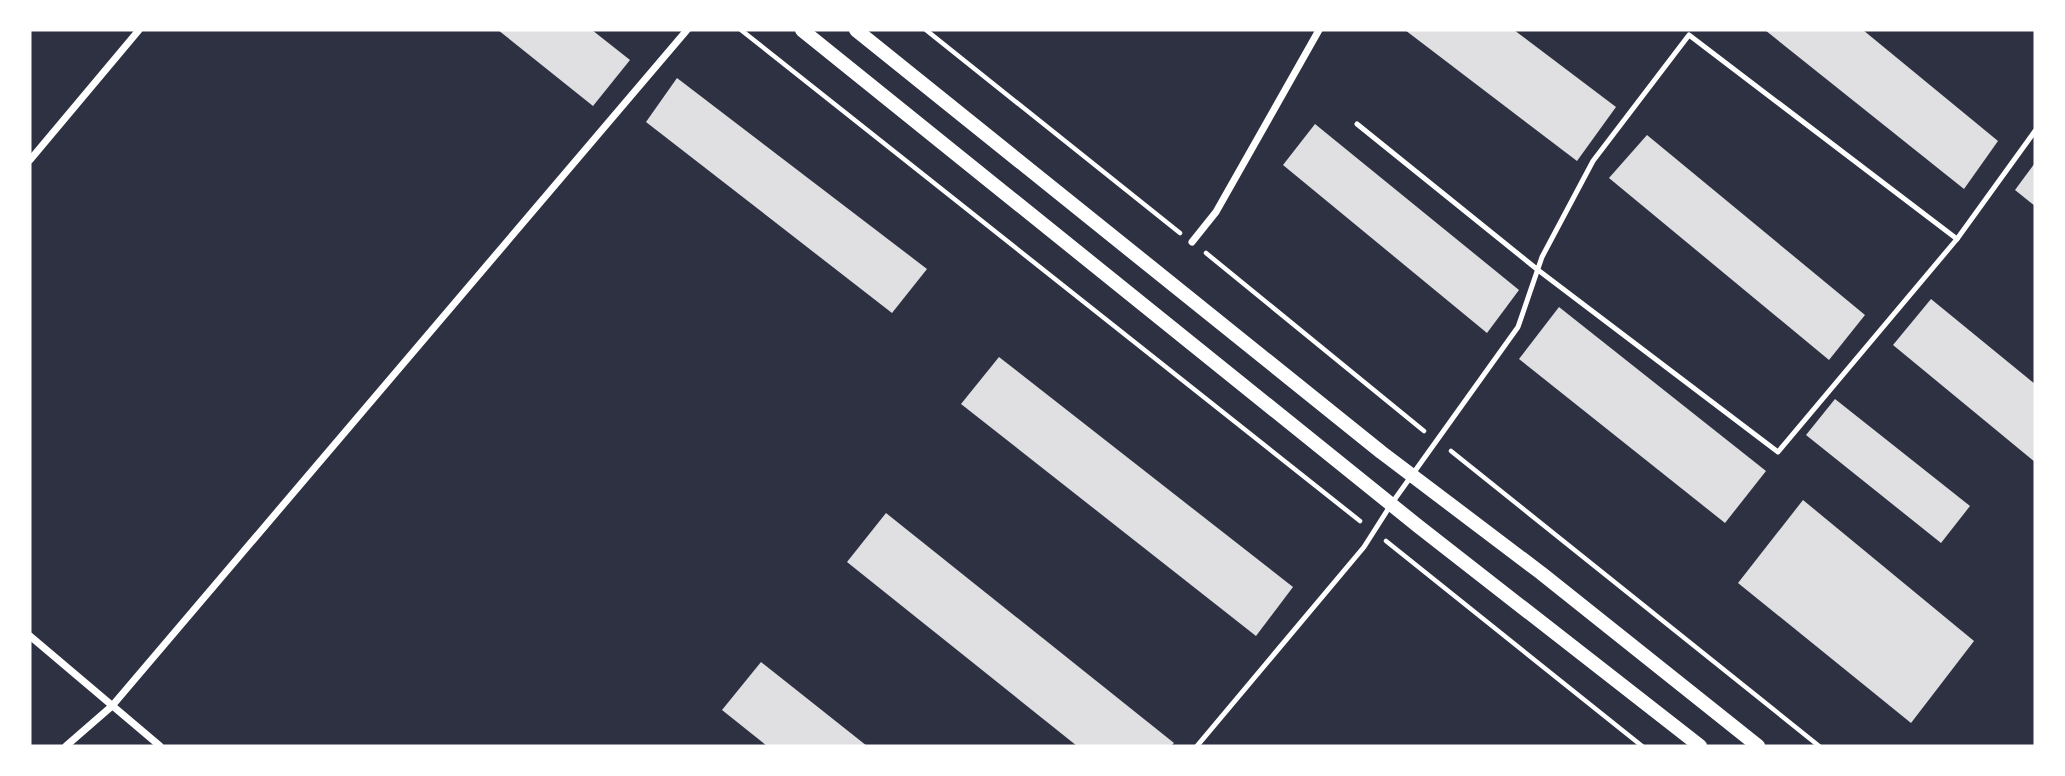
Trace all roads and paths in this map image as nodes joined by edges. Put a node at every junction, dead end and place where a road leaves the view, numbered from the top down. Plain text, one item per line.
1 (139, 30) edge
2 (687, 30) edge
3 (741, 30) edge
4 (802, 30) edge
5 (856, 30) edge
6 (926, 30) edge
7 (1320, 30) edge
8 (1357, 124) dead end
9 (2035, 131) edge
10 (30, 160) edge
11 (1957, 239) junction
12 (1192, 242) junction
13 (1538, 270) junction
14 (1438, 441) junction
15 (1413, 474) junction
16 (1392, 503) junction
17 (1373, 531) junction
18 (30, 636) edge
19 (112, 706) junction
20 (66, 746) edge
21 (160, 746) edge
22 (1197, 746) edge
23 (1642, 746) edge
24 (1700, 746) edge
25 (1758, 746) edge
26 (1819, 746) edge

1 - 10 street
2 - 19 street
3 - 17 path
4 - 16 main road
5 - 15 main road
6 - 12 path
7 - 12 street
8 - 13 lane
9 - 11 lane
11 - 13 lane
11 - 13 lane
12 - 14 path
13 - 14 lane
14 - 15 lane
14 - 26 path
15 - 16 lane
15 - 25 main road
16 - 17 lane
16 - 24 main road
17 - 22 lane
17 - 23 path
18 - 19 street
19 - 20 street
19 - 21 street

